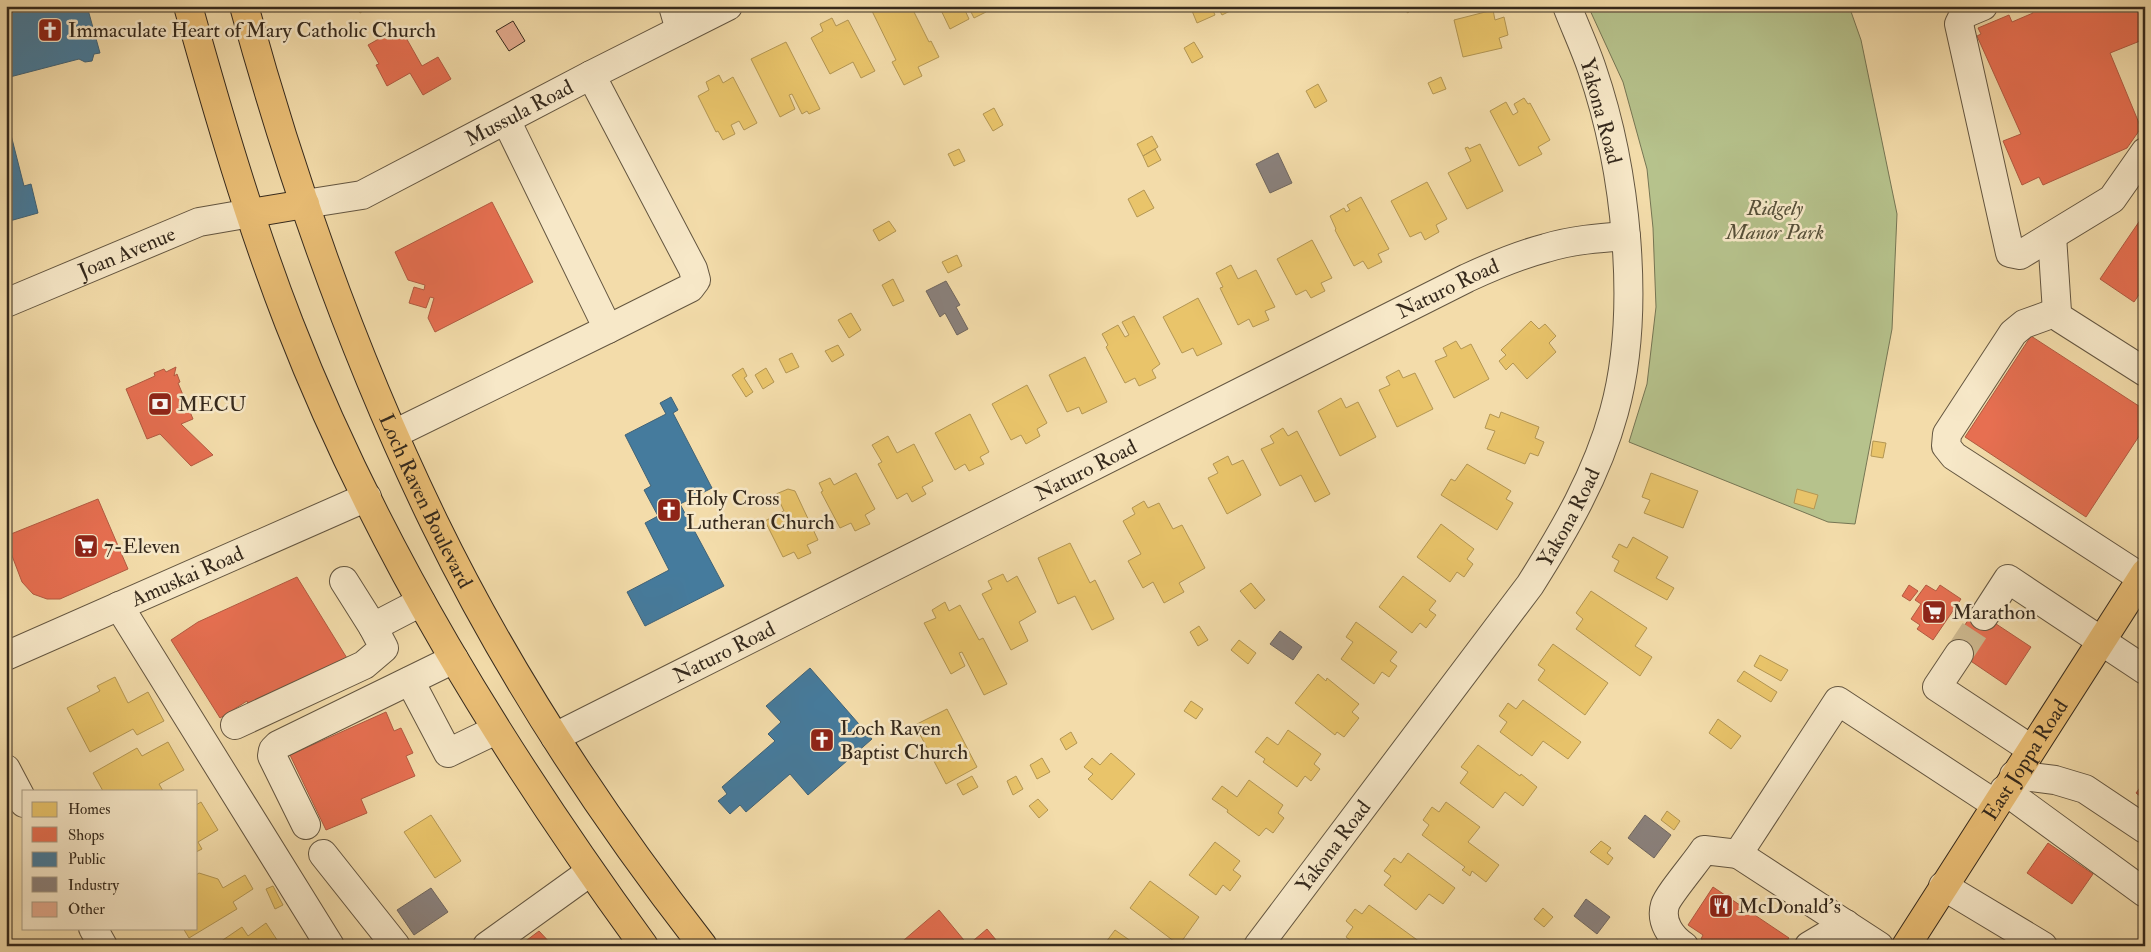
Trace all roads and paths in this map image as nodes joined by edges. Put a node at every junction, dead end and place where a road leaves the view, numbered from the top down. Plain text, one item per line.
1 (188, 6) edge
2 (244, 6) edge
3 (728, 6) edge
4 (1567, 6) edge
5 (1983, 6) edge
6 (676, 18) edge
7 (591, 75) junction
8 (506, 120) junction
9 (2145, 152) edge
10 (305, 204) junction
11 (250, 213) junction
12 (1626, 236) junction
13 (2052, 236) junction
14 (6, 303) edge
15 (2057, 312) junction
16 (608, 328) junction
17 (2145, 372) edge
18 (394, 434) junction
19 (366, 497) junction
20 (2143, 576) edge
21 (344, 581) dead end
22 (421, 602) junction
23 (119, 606) junction
24 (1984, 616) tunnel mouth
25 (373, 627) junction
26 (2101, 640) junction
27 (1959, 654) tunnel mouth
28 (6, 656) edge
29 (454, 659) junction
30 (2145, 670) edge
31 (410, 681) junction
32 (235, 725) dead end
33 (496, 730) junction
34 (555, 737) junction
35 (2031, 748) junction
36 (6, 770) edge
37 (2004, 790) junction
38 (22, 799) edge
39 (306, 825) dead end
40 (2145, 830) edge
41 (323, 854) dead end
42 (1738, 854) junction
43 (590, 872) junction
44 (1943, 886) junction
45 (2145, 893) edge
46 (1846, 924) junction
47 (94, 930) edge
48 (103, 946) edge
49 (330, 946) edge
50 (396, 946) edge
51 (487, 946) edge
52 (644, 946) edge
53 (704, 946) edge
54 (1258, 946) edge
55 (1684, 946) edge
56 (1809, 946) edge
57 (1879, 946) edge
58 (1906, 946) edge
59 (2043, 946) edge

1 - 11 main road
2 - 10 main road, Loch Raven Boulevard
3 - 6 street, Mussula Road
4 - 12 street, Yakona Road
5 - 13 street
6 - 7 street, Mussula Road
7 - 8 street, Mussula Road
7 - 16 street
8 - 10 street, Mussula Road
8 - 16 street
9 - 13 street
10 - 11 main road
10 - 18 main road, Loch Raven Boulevard
11 - 14 street, Joan Avenue
11 - 19 main road
12 - 34 street, Naturo Road
12 - 54 street, Yakona Road
13 - 15 street
15 - 17 street
15 - 20 street
16 - 18 street
18 - 34 main road, Loch Raven Boulevard
19 - 22 main road
19 - 23 street, Amuskai Road
20 - 26 main road, East Joppa Road
21 - 25 street
22 - 25 street
22 - 29 main road
23 - 28 street, Amuskai Road
23 - 49 street
24 - 26 street
25 - 32 street
26 - 30 street
26 - 35 main road, East Joppa Road
27 - 35 street
29 - 31 street
29 - 33 main road
31 - 33 street
31 - 39 street
33 - 43 main road
34 - 53 main road, Loch Raven Boulevard
35 - 37 main road, East Joppa Road
36 - 38 street
37 - 40 street
37 - 42 street
37 - 44 main road, East Joppa Road
37 - 45 street
41 - 50 street
42 - 46 street
42 - 55 street
43 - 51 street
43 - 52 main road
44 - 58 main road, East Joppa Road
44 - 59 street
46 - 56 street
46 - 57 street
47 - 48 street

